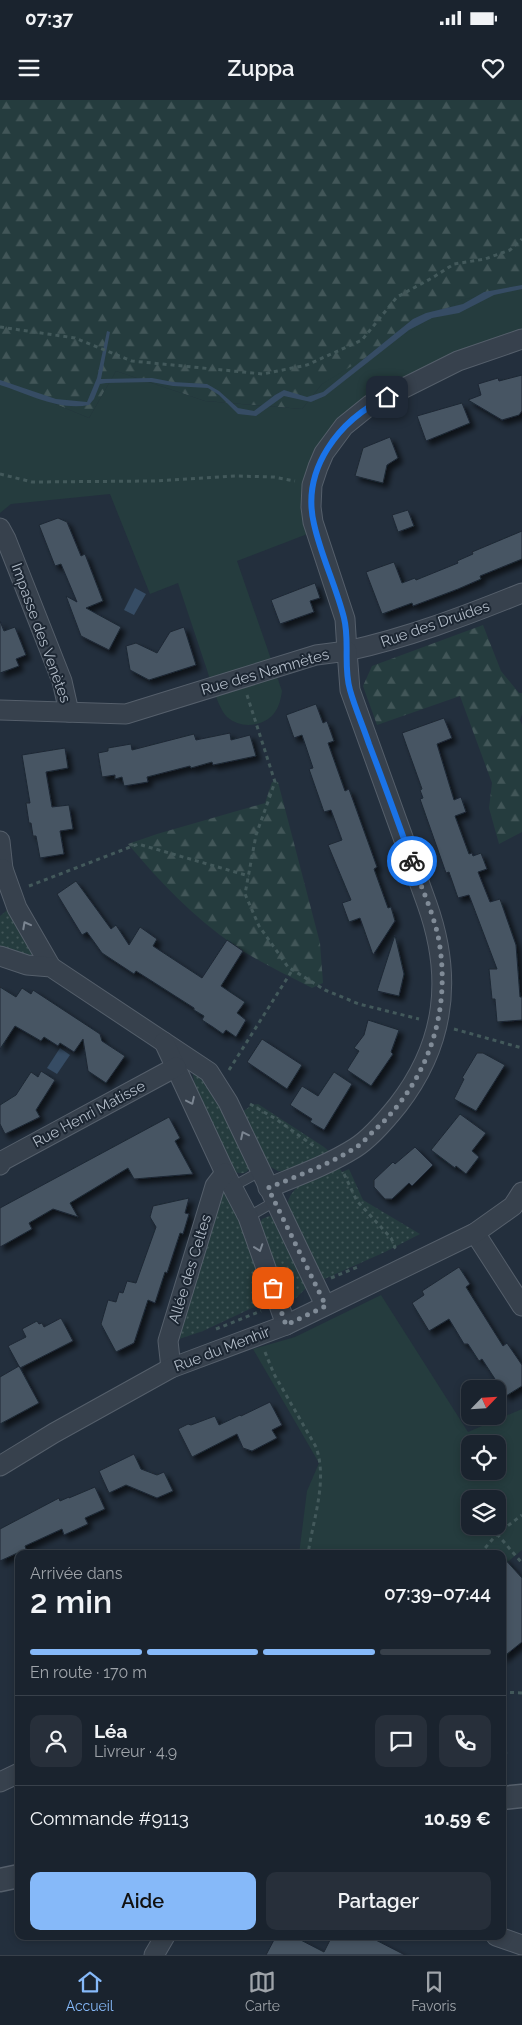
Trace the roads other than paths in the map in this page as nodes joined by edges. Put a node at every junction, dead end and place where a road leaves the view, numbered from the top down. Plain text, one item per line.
1 (522, 339) edge
2 (0, 528) edge
3 (522, 593) edge
4 (347, 651) junction
5 (0, 710) edge
6 (69, 712) junction
7 (0, 840) edge
8 (2, 872) edge
9 (0, 956) edge
10 (51, 967) junction
11 (163, 1041) junction
12 (176, 1067) junction
13 (1, 1162) edge
14 (229, 1180) junction
15 (268, 1187) junction
16 (519, 1202) edge
17 (248, 1217) junction
18 (475, 1233) junction
19 (326, 1306) junction
20 (522, 1306) edge
21 (286, 1325) junction
22 (170, 1368) junction
23 (0, 1466) edge
24 (15, 1775) edge
25 (0, 1782) edge
26 (522, 1796) edge
27 (506, 1798) edge
28 (506, 1939) edge
29 (163, 1940) edge
30 (522, 1945) edge
31 (154, 1955) edge

1 - 4 street
2 - 6 street, Impasse des Venètes
3 - 4 street, Rue des Druides
4 - 6 street, Rue des Namnètes
4 - 15 street, Rue des Namnètes
5 - 6 street, Rue des Namnètes
7 - 8 street
10 -> 8 street
9 - 10 street
10 - 11 street
11 - 12 street
15 -> 11 street
12 - 13 street, Rue Henri Matisse
12 -> 14 street
14 - 15 lane
14 - 17 street
14 - 22 street, Allée des Celtes
15 - 17 lane
15 - 19 street
16 - 18 street, Rue du Menhir
17 -> 21 street
18 - 19 street, Rue du Menhir
18 - 20 street
19 - 21 street, Rue du Menhir
21 - 22 street, Rue du Menhir
22 - 23 street, Rue du Menhir
24 - 25 street
26 - 27 street
28 - 30 street
29 - 31 street

